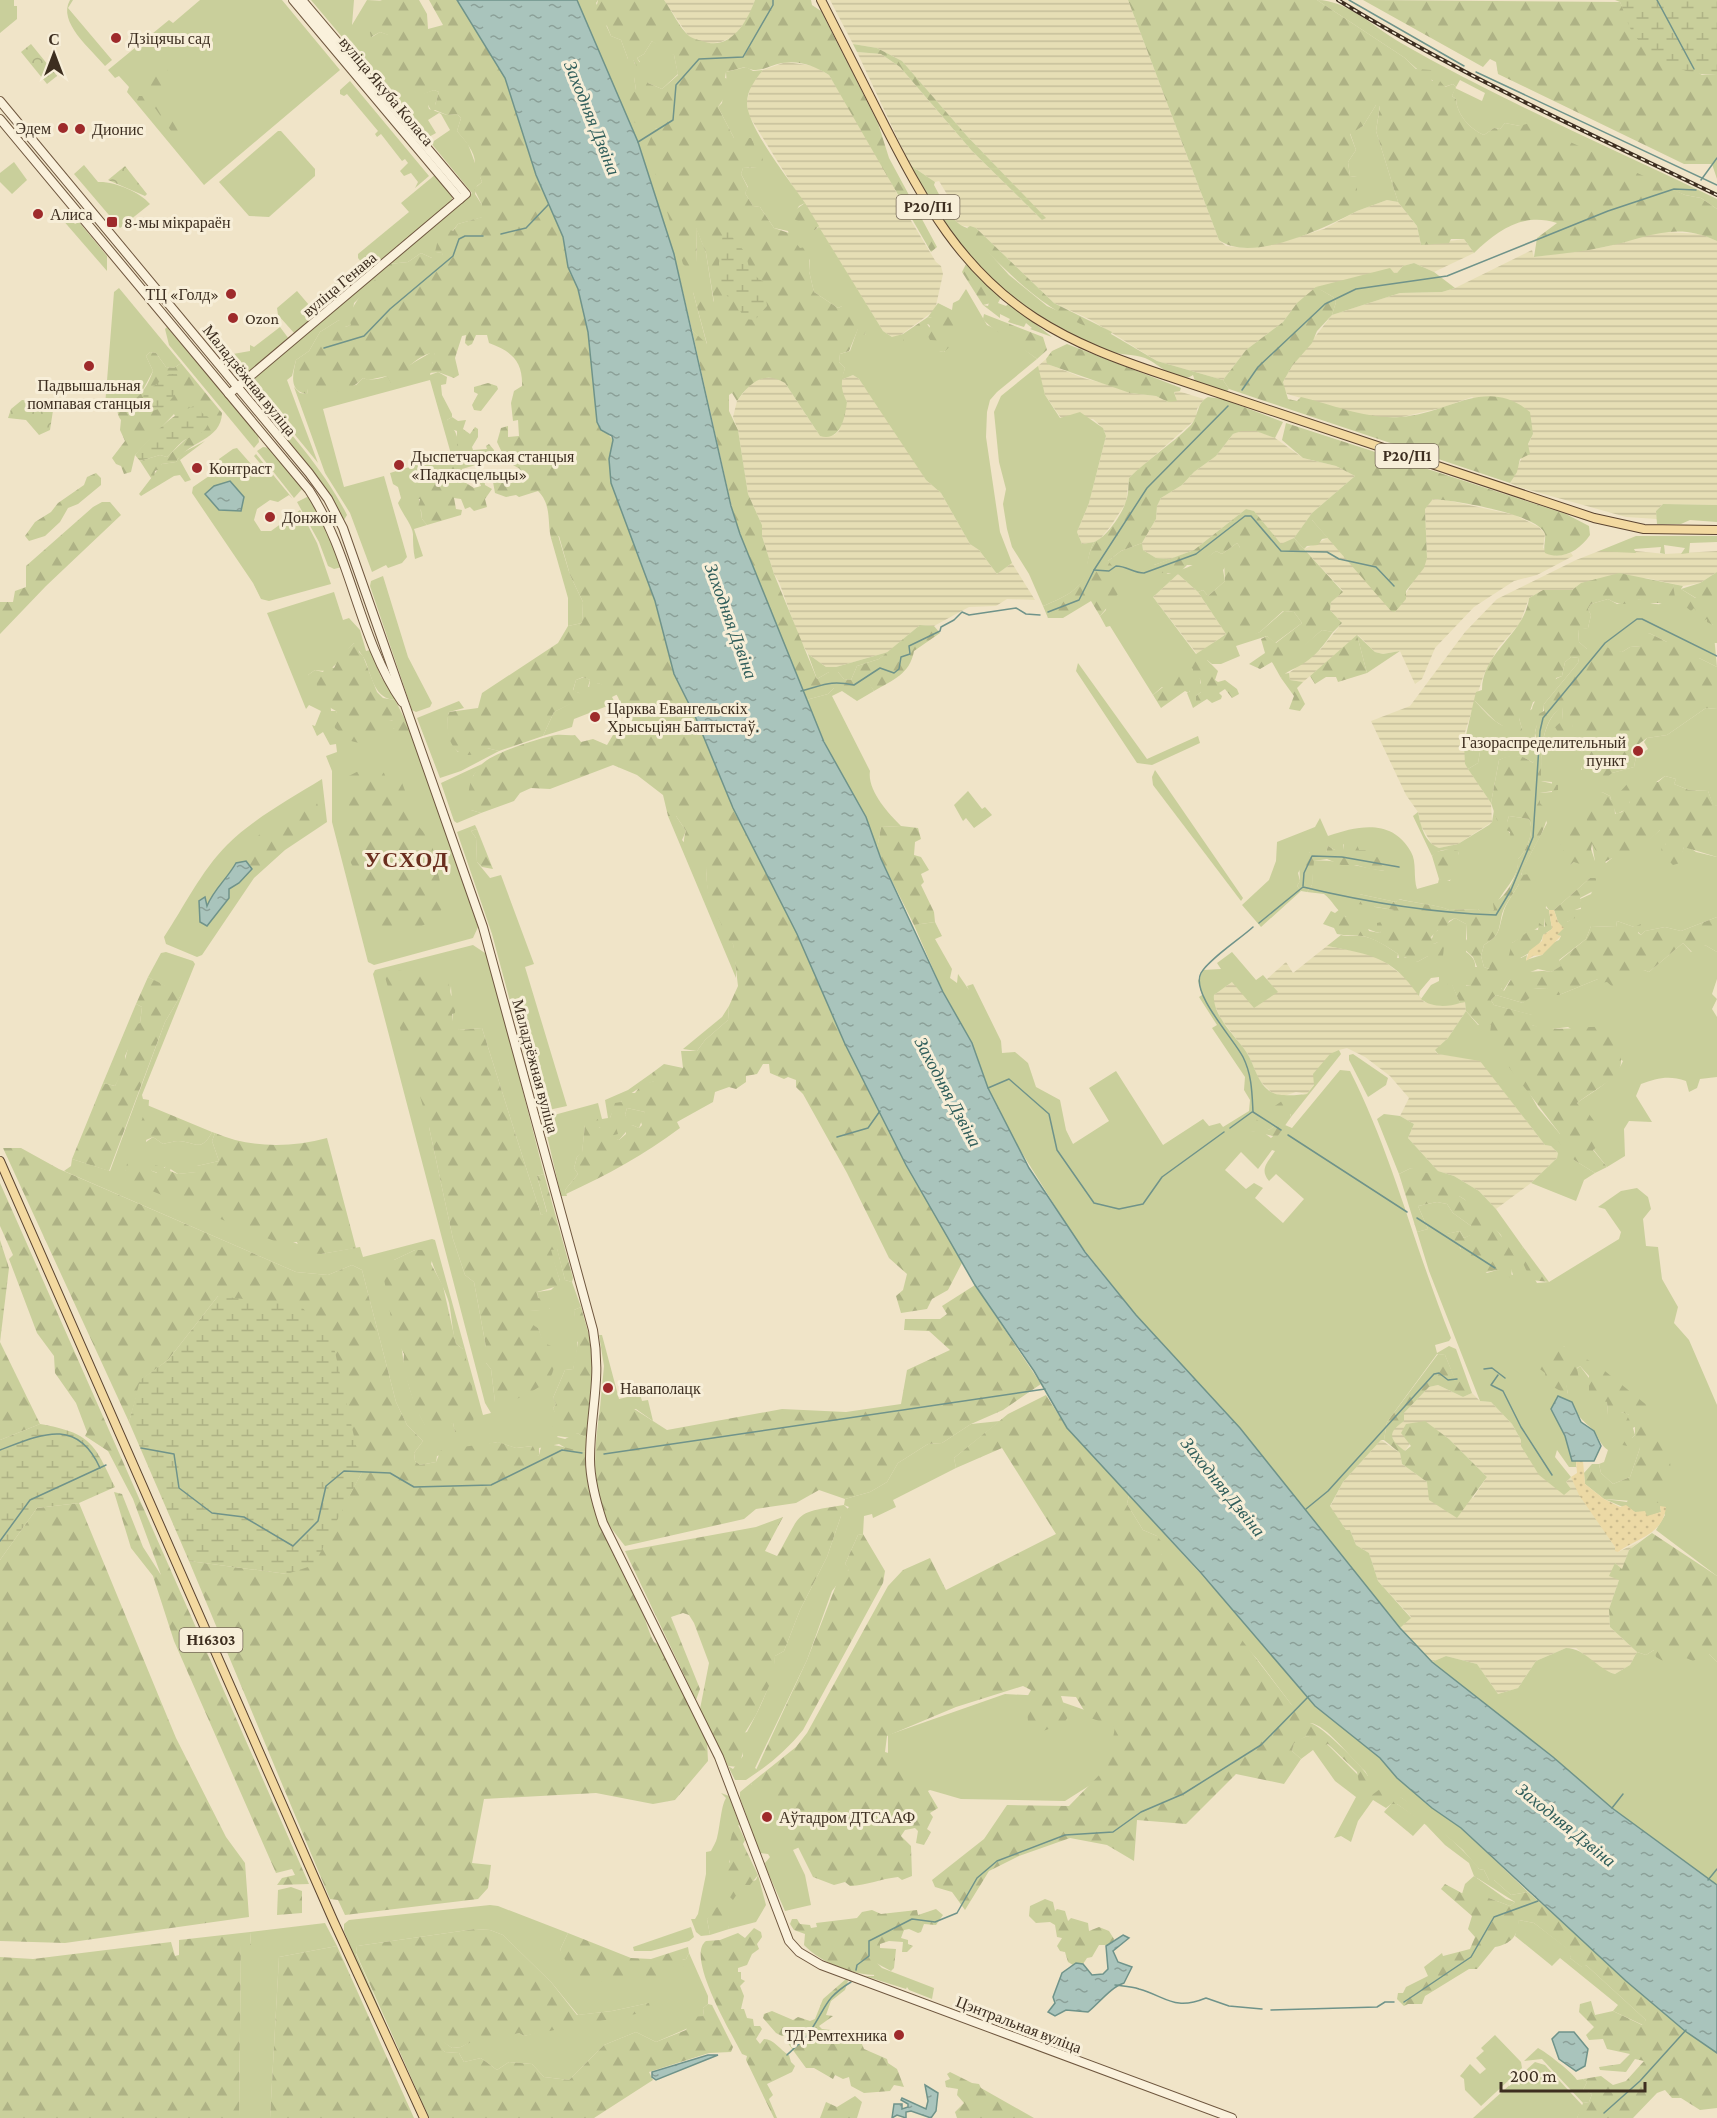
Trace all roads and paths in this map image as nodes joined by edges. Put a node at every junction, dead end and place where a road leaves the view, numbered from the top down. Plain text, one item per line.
1 (293, 0) edge
2 (302, 0) edge
3 (821, 0) edge
4 (0, 101) edge
5 (0, 119) edge
6 (463, 197) junction
7 (238, 386) junction
8 (229, 394) junction
9 (1717, 530) edge
10 (411, 717) junction
11 (0, 1161) edge
12 (798, 1952) joint
13 (424, 2118) edge
14 (1232, 2118) edge

1 - 6 main road, вуліца Якуба Коласа
2 - 6 main road, вуліца Якуба Коласа
3 - 9 main road, Р20/П1
4 - 7 main road, Маладзёжная вуліца
5 - 8 main road, Маладзёжная вуліца
6 - 7 main road, вуліца Генава
7 - 8 main road, вуліца Генава
7 - 10 main road, Маладзёжная вуліца
8 - 10 main road, Маладзёжная вуліца
10 - 12 main road, Маладзёжная вуліца
11 - 13 main road, Н16303
12 - 14 main road, Цэнтральная вуліца

